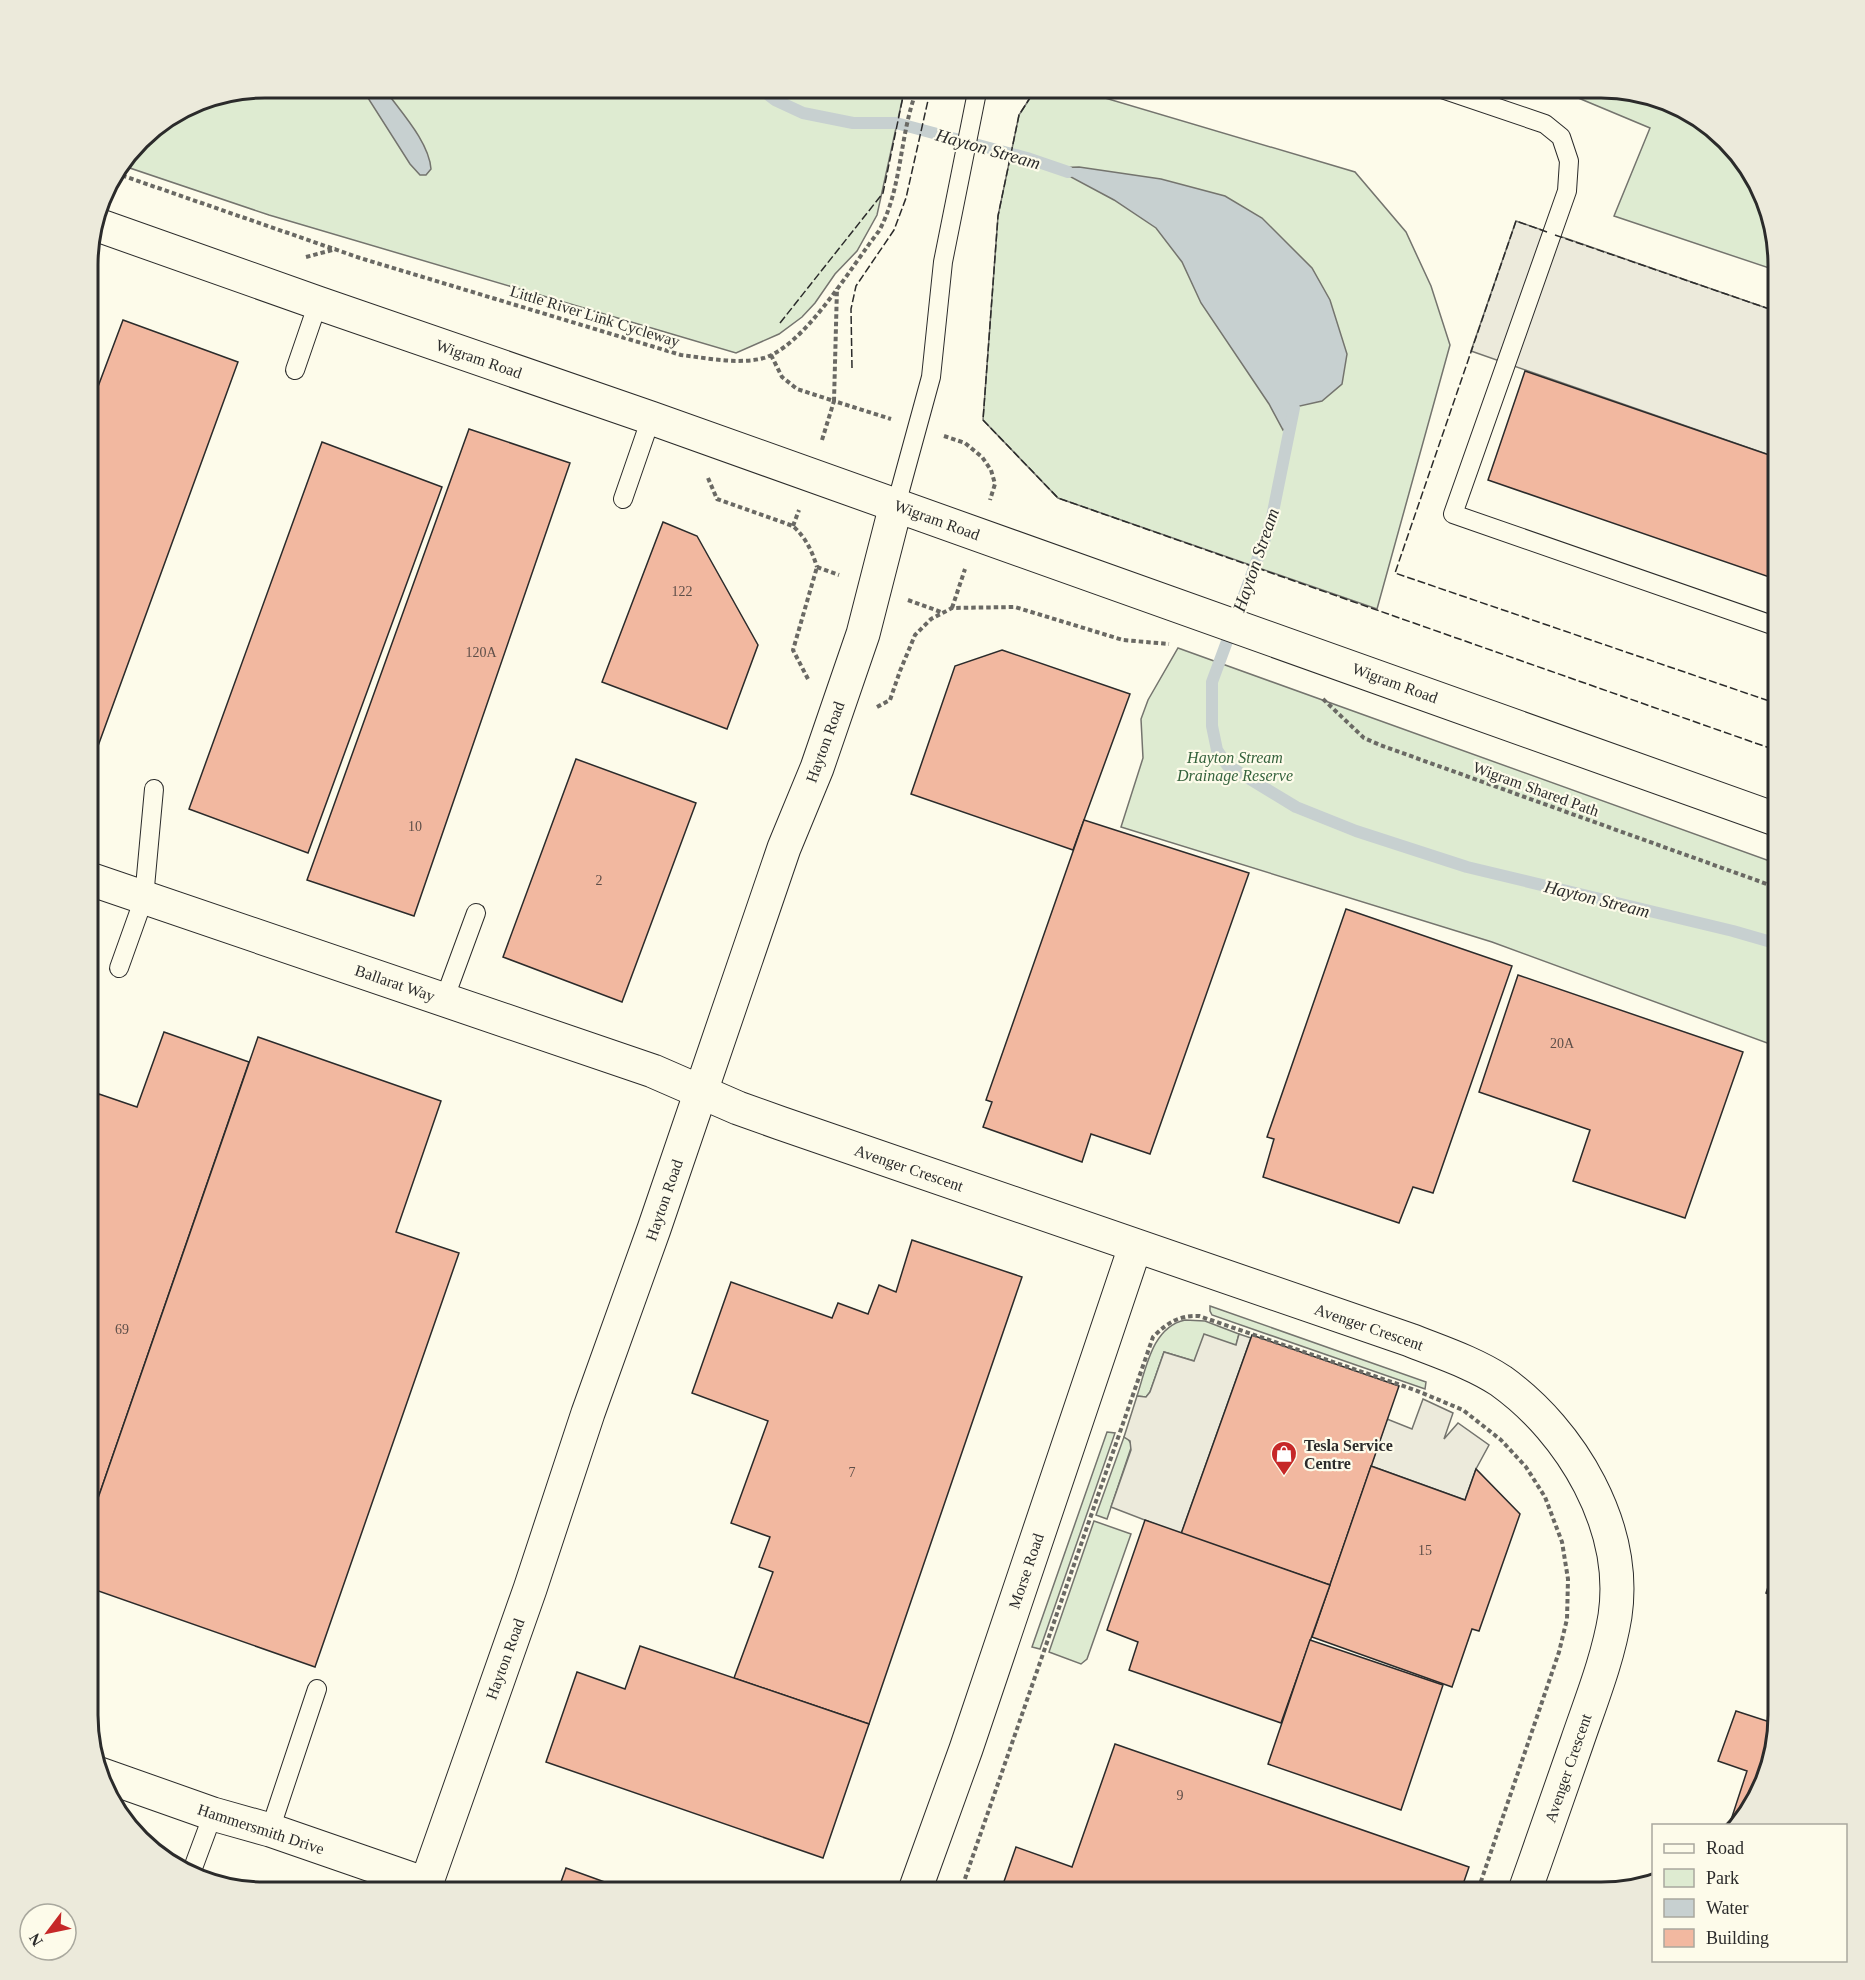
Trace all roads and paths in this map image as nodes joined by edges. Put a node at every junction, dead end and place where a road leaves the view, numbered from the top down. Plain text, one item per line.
1 (914, 98) edge
2 (976, 98) edge
3 (1468, 98) edge
4 (124, 176) edge
5 (102, 226) edge
6 (837, 288) junction
7 (318, 303) junction
8 (771, 355) junction
9 (295, 370) dead end
10 (651, 418) junction
11 (955, 440) dead end
12 (717, 498) dead end
13 (991, 498) dead end
14 (623, 499) dead end
15 (896, 505) junction
16 (1768, 624) edge
17 (1174, 645) dead end
18 (793, 650) dead end
19 (1314, 695) dead end
20 (890, 700) dead end
21 (154, 789) dead end
22 (1768, 816) edge
23 (98, 882) edge
24 (1768, 884) edge
25 (144, 898) junction
26 (476, 913) dead end
27 (119, 968) dead end
28 (444, 1000) junction
29 (700, 1092) junction
30 (1135, 1247) junction
31 (317, 1689) dead end
32 (109, 1777) edge
33 (213, 1814) junction
34 (270, 1830) junction
35 (194, 1866) edge
36 (409, 1882) edge
37 (427, 1882) edge
38 (918, 1882) edge
39 (964, 1882) edge
40 (1481, 1882) edge
41 (1528, 1882) edge

1 - 6 path, Little River Link Cycleway
2 - 15 lane
3 - 16 lane
4 - 8 path, Little River Link Cycleway
5 - 7 street, Wigram Road
6 - 8 path, Little River Link Cycleway
6 - 8 path
7 - 9 lane
7 - 10 street, Wigram Road
10 - 14 lane
10 - 15 street, Wigram Road
11 - 13 path
12 - 18 path
15 - 22 street, Wigram Road
15 - 29 street, Hayton Road
17 - 20 path
19 - 24 path, Wigram Shared Path
21 - 25 lane
23 - 25 street, Ballarat Way
25 - 27 lane
25 - 28 street, Ballarat Way
26 - 28 lane
28 - 29 street, Ballarat Way
29 - 30 street, Avenger Crescent
29 - 37 street, Hayton Road
30 - 38 street, Morse Road
30 - 41 street, Avenger Crescent
31 - 34 lane
32 - 33 street, Hammersmith Drive
33 - 34 street, Hammersmith Drive
33 - 35 lane
34 - 36 street, Hammersmith Drive
39 - 40 path

